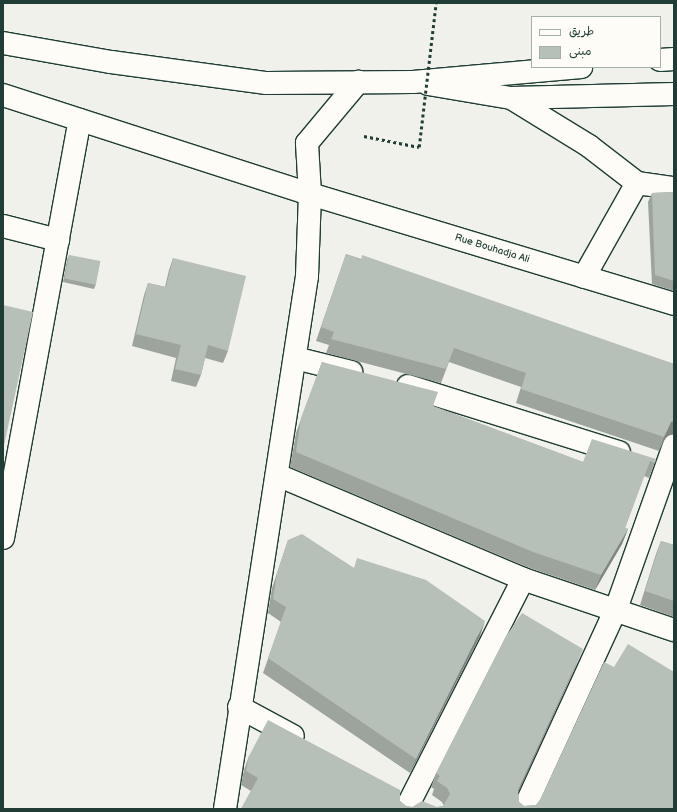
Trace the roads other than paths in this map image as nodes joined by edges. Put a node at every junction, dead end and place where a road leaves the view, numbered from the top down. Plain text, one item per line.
1 (3, 43) edge
2 (674, 59) edge
3 (661, 60) edge
4 (570, 68) edge
5 (358, 82) junction
6 (413, 82) junction
7 (674, 94) edge
8 (3, 95) edge
9 (511, 98) junction
10 (80, 120) junction
11 (637, 183) junction
12 (674, 188) edge
13 (310, 194) junction
14 (3, 226) edge
15 (58, 240) junction
16 (584, 277) junction
17 (674, 304) edge
18 (295, 358) junction
19 (369, 377) edge
20 (391, 382) edge
21 (674, 445) edge
22 (666, 466) junction
23 (277, 474) junction
24 (3, 538) edge
25 (522, 580) junction
26 (616, 609) junction
27 (674, 630) edge
28 (239, 707) junction
29 (308, 744) edge
30 (390, 788) edge
31 (408, 804) edge
32 (225, 809) edge
33 (432, 809) edge
34 (524, 809) edge

1 - 5 main road
2 - 3 main road
4 - 6 main road
5 - 6 main road
5 - 13 main road
6 - 9 main road
7 - 9 main road
8 - 10 main road, Rue Bouhadja Ali
9 - 11 main road
10 - 13 main road, Rue Bouhadja Ali
10 - 15 main road
11 - 12 main road
11 - 16 main road
13 - 16 main road, Rue Bouhadja Ali
13 - 18 main road
14 - 15 main road
15 - 24 main road
16 - 17 main road, Rue Bouhadja Ali
18 - 19 main road
18 - 23 main road
20 - 22 main road
21 - 22 main road
22 - 26 main road
23 - 25 main road
23 - 28 main road
25 - 26 main road
25 - 31 main road
26 - 27 main road
26 - 34 main road
28 - 29 main road
28 - 32 main road
30 - 31 main road
31 - 33 main road

